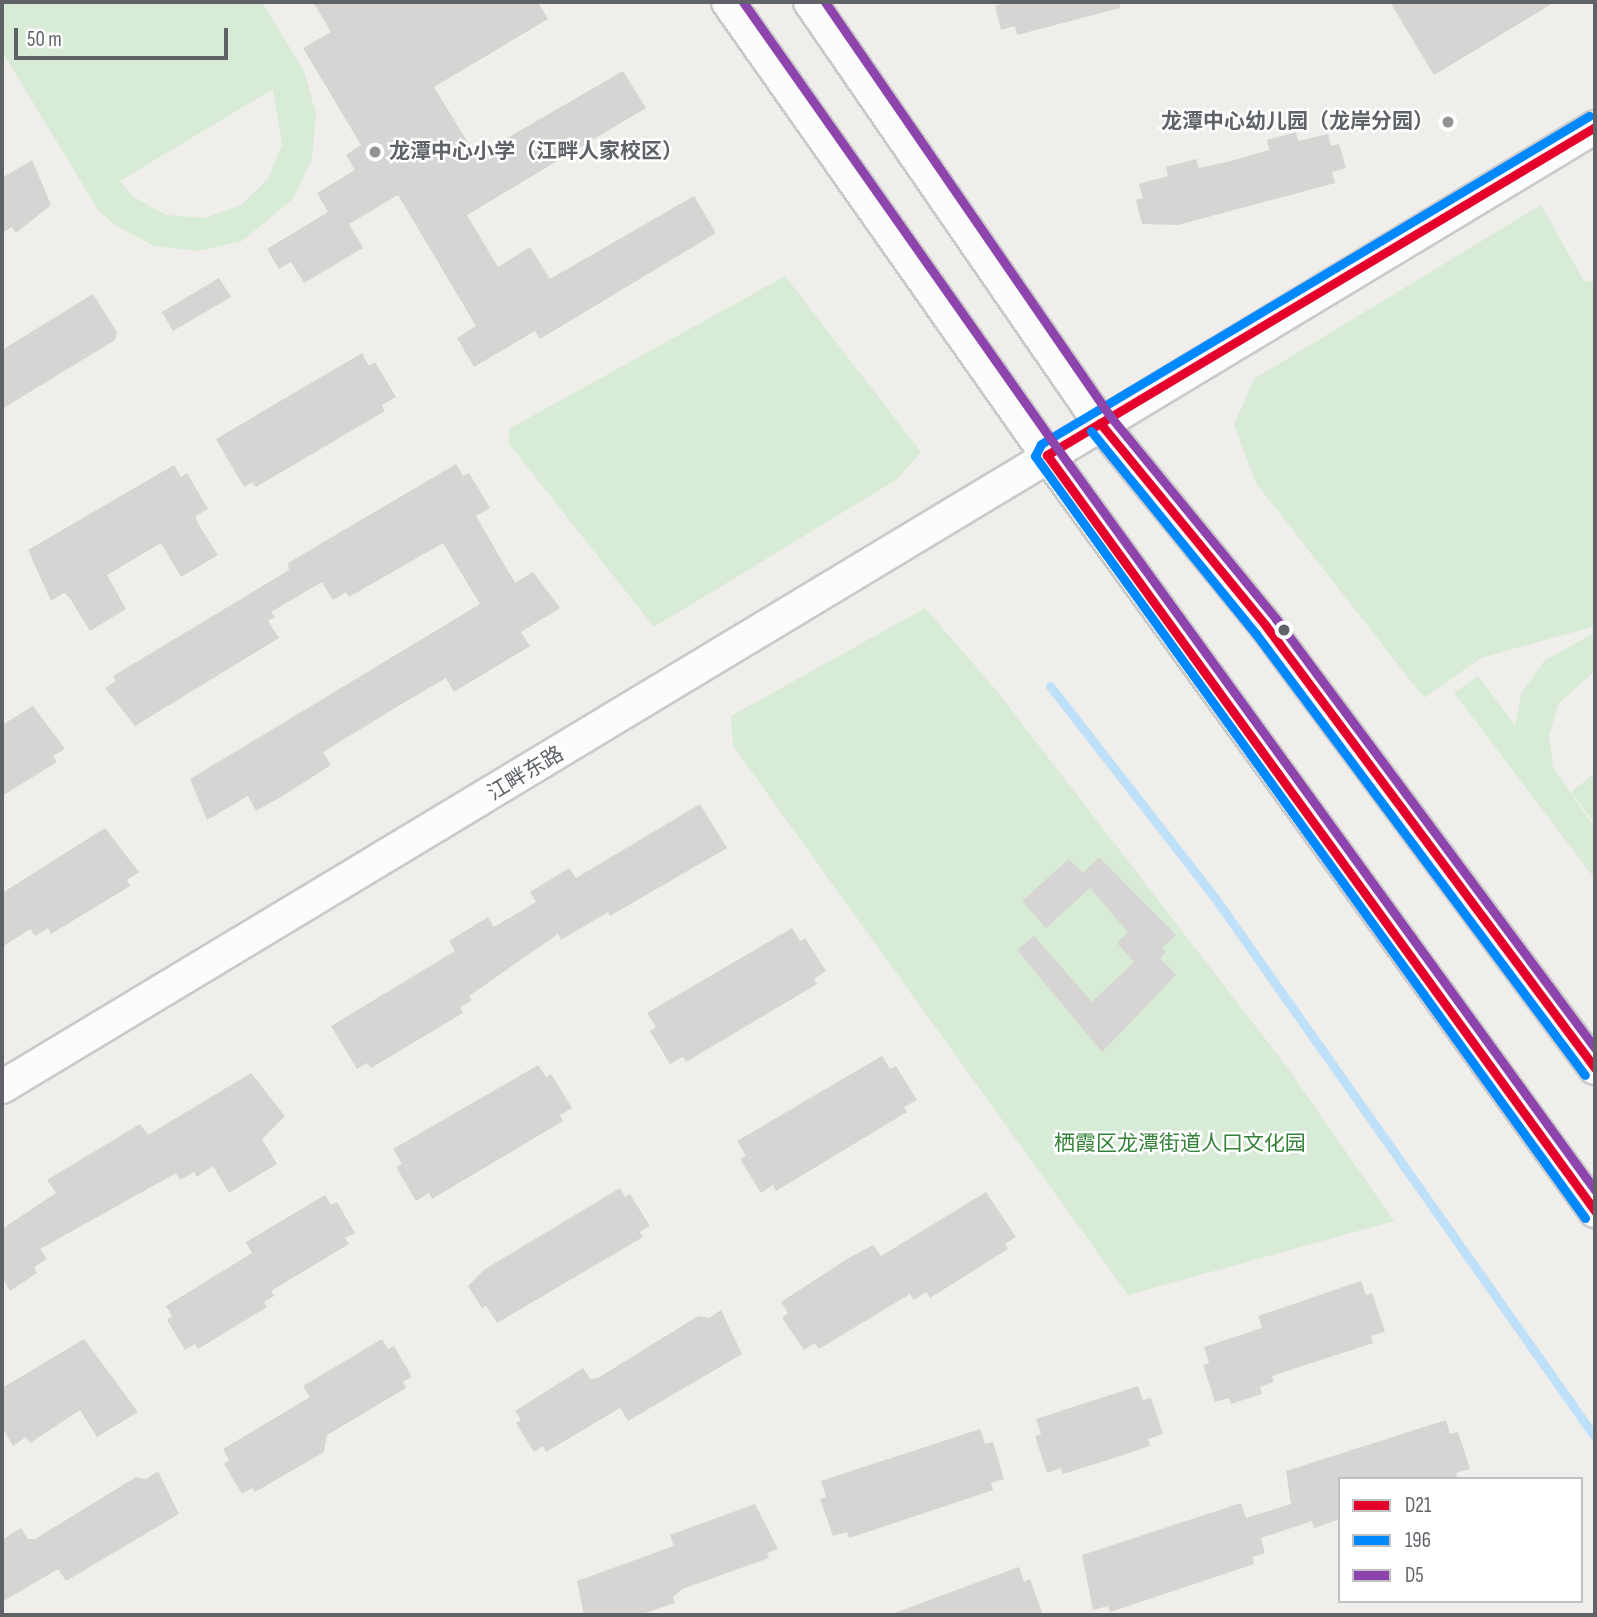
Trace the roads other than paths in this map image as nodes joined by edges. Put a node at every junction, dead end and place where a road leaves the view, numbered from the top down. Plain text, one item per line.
1 (727, 2) edge
2 (810, 2) edge
3 (1595, 127) edge
4 (1100, 423) junction
5 (1047, 455) junction
6 (1595, 1068) edge
7 (2, 1087) edge
8 (1595, 1211) edge

1 - 5 street
2 - 4 street
3 - 4 street, 江畔东路
4 - 5 street, 江畔东路
4 - 6 street
5 - 7 street, 江畔东路
5 - 8 street

